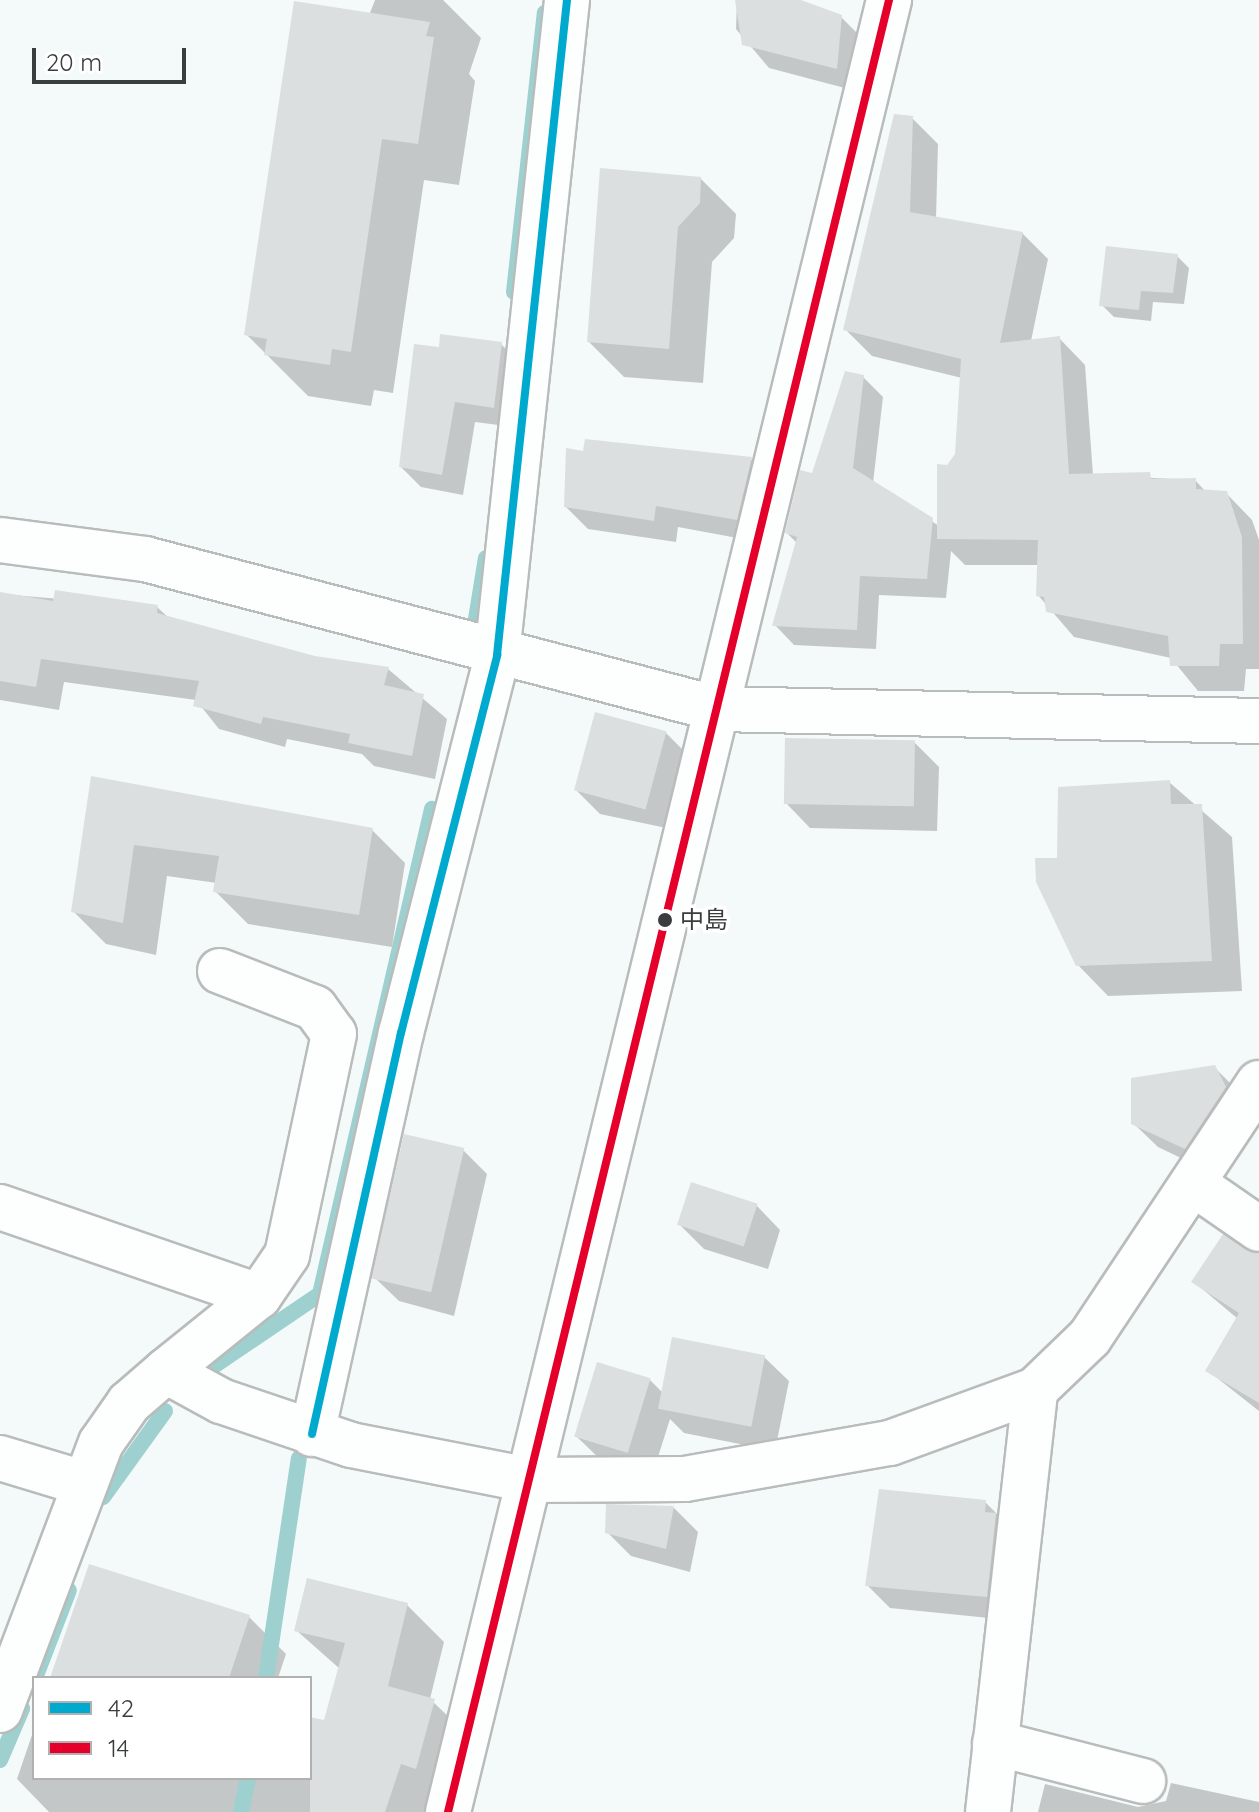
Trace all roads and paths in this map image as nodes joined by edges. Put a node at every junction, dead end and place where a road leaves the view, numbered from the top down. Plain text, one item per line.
1 (567, 0) edge
2 (889, 0) edge
3 (0, 540) edge
4 (497, 655) junction
5 (718, 709) junction
6 (1259, 721) edge
7 (220, 971) dead end
8 (1259, 1083) edge
9 (1194, 1184) junction
10 (0, 1207) edge
11 (1259, 1229) edge
12 (320, 1268) junction
13 (259, 1296) junction
14 (166, 1371) junction
15 (1035, 1390) junction
16 (312, 1434) junction
17 (0, 1458) edge
18 (529, 1480) junction
19 (83, 1483) junction
20 (0, 1710) edge
21 (995, 1743) junction
22 (1143, 1781) dead end
23 (448, 1812) edge
24 (988, 1812) edge

1 - 4 street
2 - 5 street
3 - 4 street
4 - 5 street
4 - 12 street
5 - 6 street
5 - 18 street
7 - 12 street
8 - 9 street
9 - 11 street
9 - 15 street
10 - 13 street
12 - 13 street
12 - 16 street
13 - 14 street
14 - 16 street
14 - 19 street
15 - 18 street
15 - 21 street
16 - 18 street
17 - 19 street
18 - 23 street
19 - 20 street
21 - 22 street
21 - 24 street

